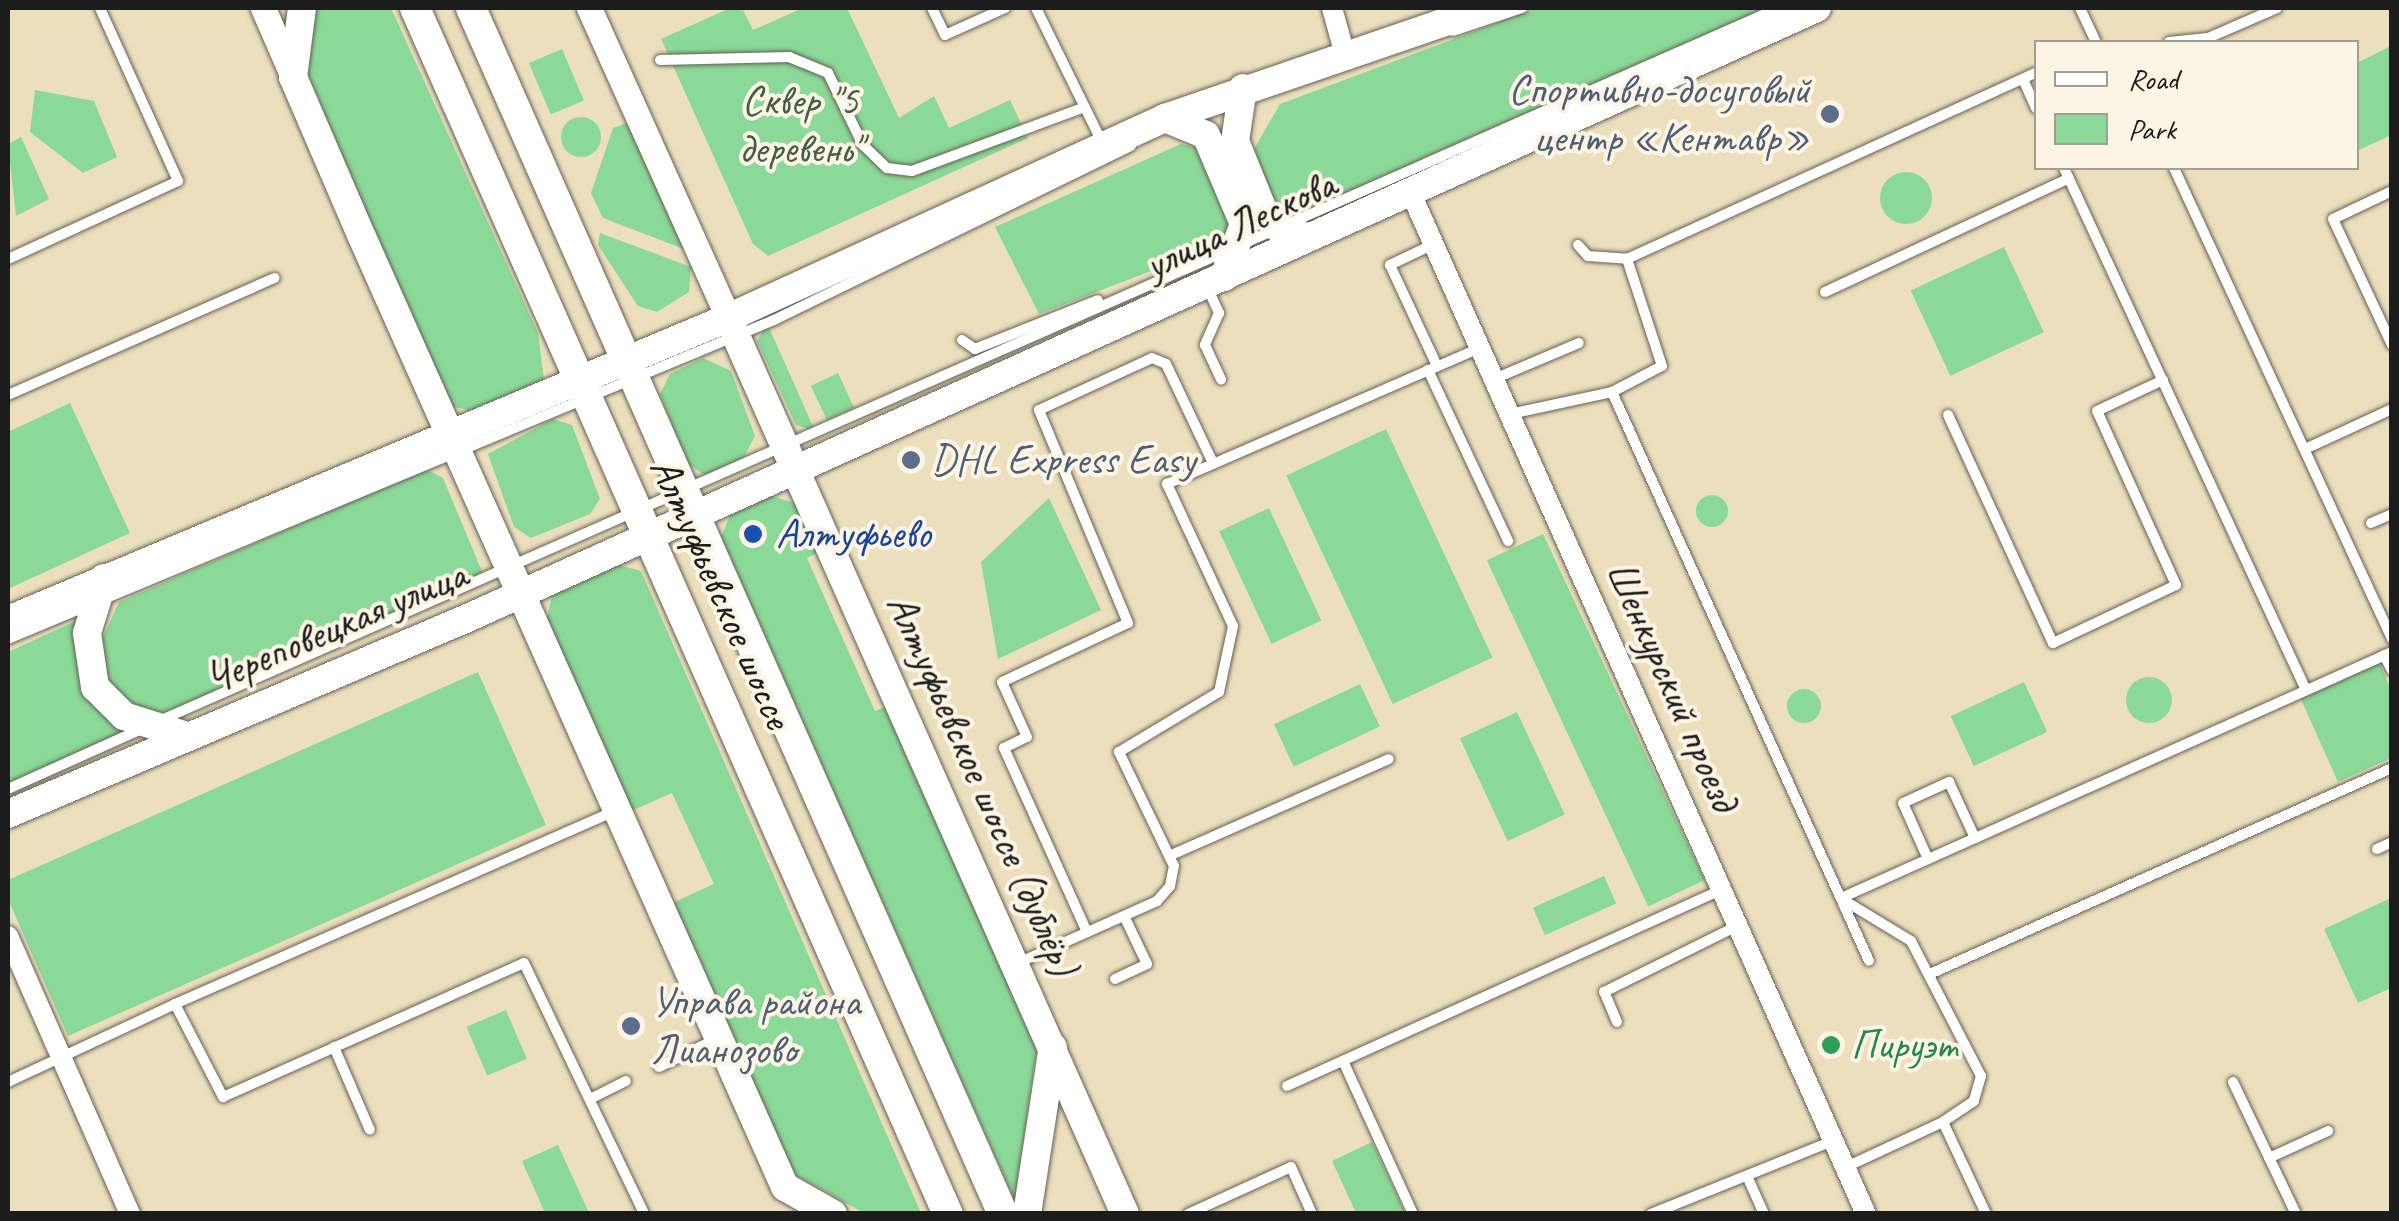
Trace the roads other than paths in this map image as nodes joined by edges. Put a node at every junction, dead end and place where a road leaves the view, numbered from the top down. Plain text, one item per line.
1 (100, 8) edge
2 (263, 8) edge
3 (302, 8) edge
4 (416, 8) edge
5 (471, 8) edge
6 (589, 8) edge
7 (932, 8) edge
8 (1004, 8) edge
9 (1036, 8) edge
10 (1332, 8) edge
11 (1487, 8) edge
12 (1522, 8) edge
13 (1780, 8) edge
14 (1817, 8) edge
15 (2080, 8) edge
16 (2277, 8) edge
17 (1420, 32) junction
18 (2095, 40) edge
19 (2207, 40) edge
20 (1345, 55) junction
21 (660, 60) dead end
22 (2034, 74) edge
23 (293, 77) junction
24 (2023, 79) junction
25 (1243, 88) junction
26 (2034, 104) edge
27 (1086, 107) junction
28 (1165, 118) junction
29 (1103, 144) junction
30 (2175, 170) edge
31 (2066, 173) edge
32 (1409, 189) junction
33 (2392, 192) edge
34 (1272, 226) junction
35 (1310, 237) junction
36 (1244, 240) junction
37 (1434, 244) junction
38 (1578, 246) dead end
39 (8, 259) edge
40 (1628, 259) junction
41 (274, 278) dead end
42 (1215, 282) junction
43 (1825, 292) dead end
44 (1118, 296) junction
45 (1170, 303) junction
46 (731, 326) junction
47 (962, 340) dead end
48 (1579, 342) dead end
49 (2392, 345) edge
50 (1480, 348) junction
51 (631, 368) junction
52 (1433, 368) junction
53 (1220, 380) dead end
54 (1494, 380) junction
55 (2162, 380) junction
56 (585, 388) junction
57 (1612, 392) junction
58 (8, 395) edge
59 (2392, 409) edge
60 (1510, 414) junction
61 (1948, 415) dead end
62 (454, 442) junction
63 (2305, 450) junction
64 (792, 457) junction
65 (1213, 464) junction
66 (690, 501) junction
67 (2392, 514) edge
68 (643, 522) junction
69 (2371, 523) dead end
70 (1508, 542) dead end
71 (516, 577) junction
72 (99, 590) junction
73 (8, 620) edge
74 (2392, 639) edge
75 (8, 640) edge
76 (2388, 653) edge
77 (2392, 671) edge
78 (2306, 690) junction
79 (150, 726) junction
80 (184, 736) junction
81 (1388, 759) dead end
82 (2392, 768) edge
83 (8, 788) edge
84 (618, 809) junction
85 (8, 814) edge
86 (1976, 838) junction
87 (2392, 842) edge
88 (2377, 848) dead end
89 (1169, 856) junction
90 (1928, 859) junction
91 (1722, 890) junction
92 (1841, 898) junction
93 (1124, 916) junction
94 (1738, 925) junction
95 (1087, 932) junction
96 (8, 936) edge
97 (1869, 961) dead end
98 (1018, 963) junction
99 (1932, 973) junction
100 (1115, 979) dead end
101 (175, 1004) junction
102 (1618, 1022) dead end
103 (719, 1037) junction
104 (1053, 1046) junction
105 (334, 1048) junction
106 (58, 1052) junction
107 (1343, 1061) junction
108 (659, 1067) dead end
109 (8, 1082) edge
110 (626, 1082) dead end
111 (2233, 1082) dead end
112 (1287, 1086) dead end
113 (590, 1099) junction
114 (1944, 1122) junction
115 (370, 1130) dead end
116 (2328, 1130) dead end
117 (1834, 1141) junction
118 (2269, 1158) junction
119 (1846, 1166) junction
120 (1746, 1176) junction
121 (785, 1187) junction
122 (1666, 1210) edge
123 (1191, 1213) edge
124 (130, 1214) edge
125 (644, 1214) edge
126 (797, 1214) edge
127 (833, 1214) edge
128 (948, 1214) edge
129 (1003, 1214) edge
130 (1027, 1214) edge
131 (1124, 1214) edge
132 (1312, 1214) edge
133 (1413, 1214) edge
134 (1650, 1214) edge
135 (1764, 1214) edge
136 (1866, 1214) edge
137 (1986, 1214) edge
138 (2296, 1214) edge

1 - 39 lane
2 - 23 street
3 - 23 main road
4 - 56 main road, Алтуфьевское шоссе
5 - 51 main road, Алтуфьевское шоссе
6 - 46 street, Алтуфьевское шоссе (дублёр)
7 - 8 lane
9 - 27 lane
10 - 20 street
11 - 17 main road
12 - 17 lane
13 - 34 lane, улица Лескова
14 - 32 main road, улица Лескова
15 - 18 lane
16 - 19 lane
17 - 20 main road
20 - 25 main road
21 - 27 lane
22 - 24 lane
23 - 62 main road
24 - 26 lane
24 - 40 lane
25 - 28 main road
25 - 34 main road
27 - 29 lane
28 - 29 main road
28 - 36 main road
28 - 46 lane
29 - 46 main road
30 - 63 lane
31 - 43 lane
31 - 55 lane
32 - 35 main road, улица Лескова
32 - 37 street, Шенкурский проезд
33 - 49 lane
34 - 35 main road
34 - 36 lane, улица Лескова
35 - 42 main road, улица Лескова
36 - 42 main road
36 - 44 lane, улица Лескова
37 - 50 street, Шенкурский проезд
37 - 52 lane
38 - 40 lane
40 - 57 lane
41 - 58 lane
42 - 45 main road, улица Лескова
42 - 53 lane
44 - 45 lane
44 - 47 lane
44 - 64 lane, улица Лескова
45 - 64 main road, улица Лескова
46 - 51 main road
46 - 64 main road, Алтуфьевское шоссе (дублёр)
48 - 54 lane
50 - 52 lane
50 - 54 street, Шенкурский проезд
51 - 56 main road
51 - 66 main road, Алтуфьевское шоссе
52 - 65 lane
52 - 70 lane
54 - 60 street, Шенкурский проезд
55 - 61 lane
55 - 78 lane
56 - 62 main road
56 - 68 main road, Алтуфьевское шоссе
57 - 60 lane
57 - 92 lane
59 - 63 lane
60 - 91 street, Шенкурский проезд
62 - 71 main road
62 - 72 main road
63 - 74 lane
64 - 66 main road, улица Лескова
64 - 98 main road, Алтуфьевское шоссе (дублёр)
65 - 89 lane
65 - 95 lane
66 - 68 main road, Череповецкая улица
66 - 129 main road, Алтуфьевское шоссе
67 - 69 lane
68 - 71 main road, Череповецкая улица
68 - 128 main road, Алтуфьевское шоссе
71 - 79 lane, Череповецкая улица
71 - 80 main road, Череповецкая улица
71 - 84 main road
72 - 73 main road
72 - 75 lane
72 - 79 main road
76 - 77 lane
76 - 78 lane
78 - 86 lane
79 - 80 main road
79 - 83 lane, Череповецкая улица
80 - 85 main road, Череповецкая улица
81 - 89 lane
82 - 99 lane
84 - 101 lane
84 - 103 main road
86 - 90 lane
86 - 90 lane
87 - 88 lane
89 - 93 lane
90 - 92 lane
91 - 94 street, Шенкурский проезд
91 - 107 lane
92 - 97 lane
92 - 99 lane
93 - 95 lane
93 - 100 lane
94 - 102 lane
94 - 117 street, Шенкурский проезд
95 - 98 lane
96 - 106 street
98 - 104 main road, Алтуфьевское шоссе (дублёр)
99 - 114 lane
101 - 105 lane
101 - 106 lane
103 - 108 lane
103 - 121 main road
104 - 130 main road
104 - 131 main road, Алтуфьевское шоссе (дублёр)
105 - 113 lane
105 - 115 lane
106 - 109 lane
106 - 124 street
107 - 112 lane
107 - 133 lane
110 - 113 lane
111 - 118 lane
113 - 125 lane
114 - 119 lane
114 - 137 lane
116 - 118 lane
117 - 119 street, Шенкурский проезд
117 - 120 lane
118 - 138 lane
119 - 136 street, Шенкурский проезд
120 - 122 lane
120 - 135 lane
121 - 126 street
121 - 127 main road
122 - 134 lane
123 - 132 lane

